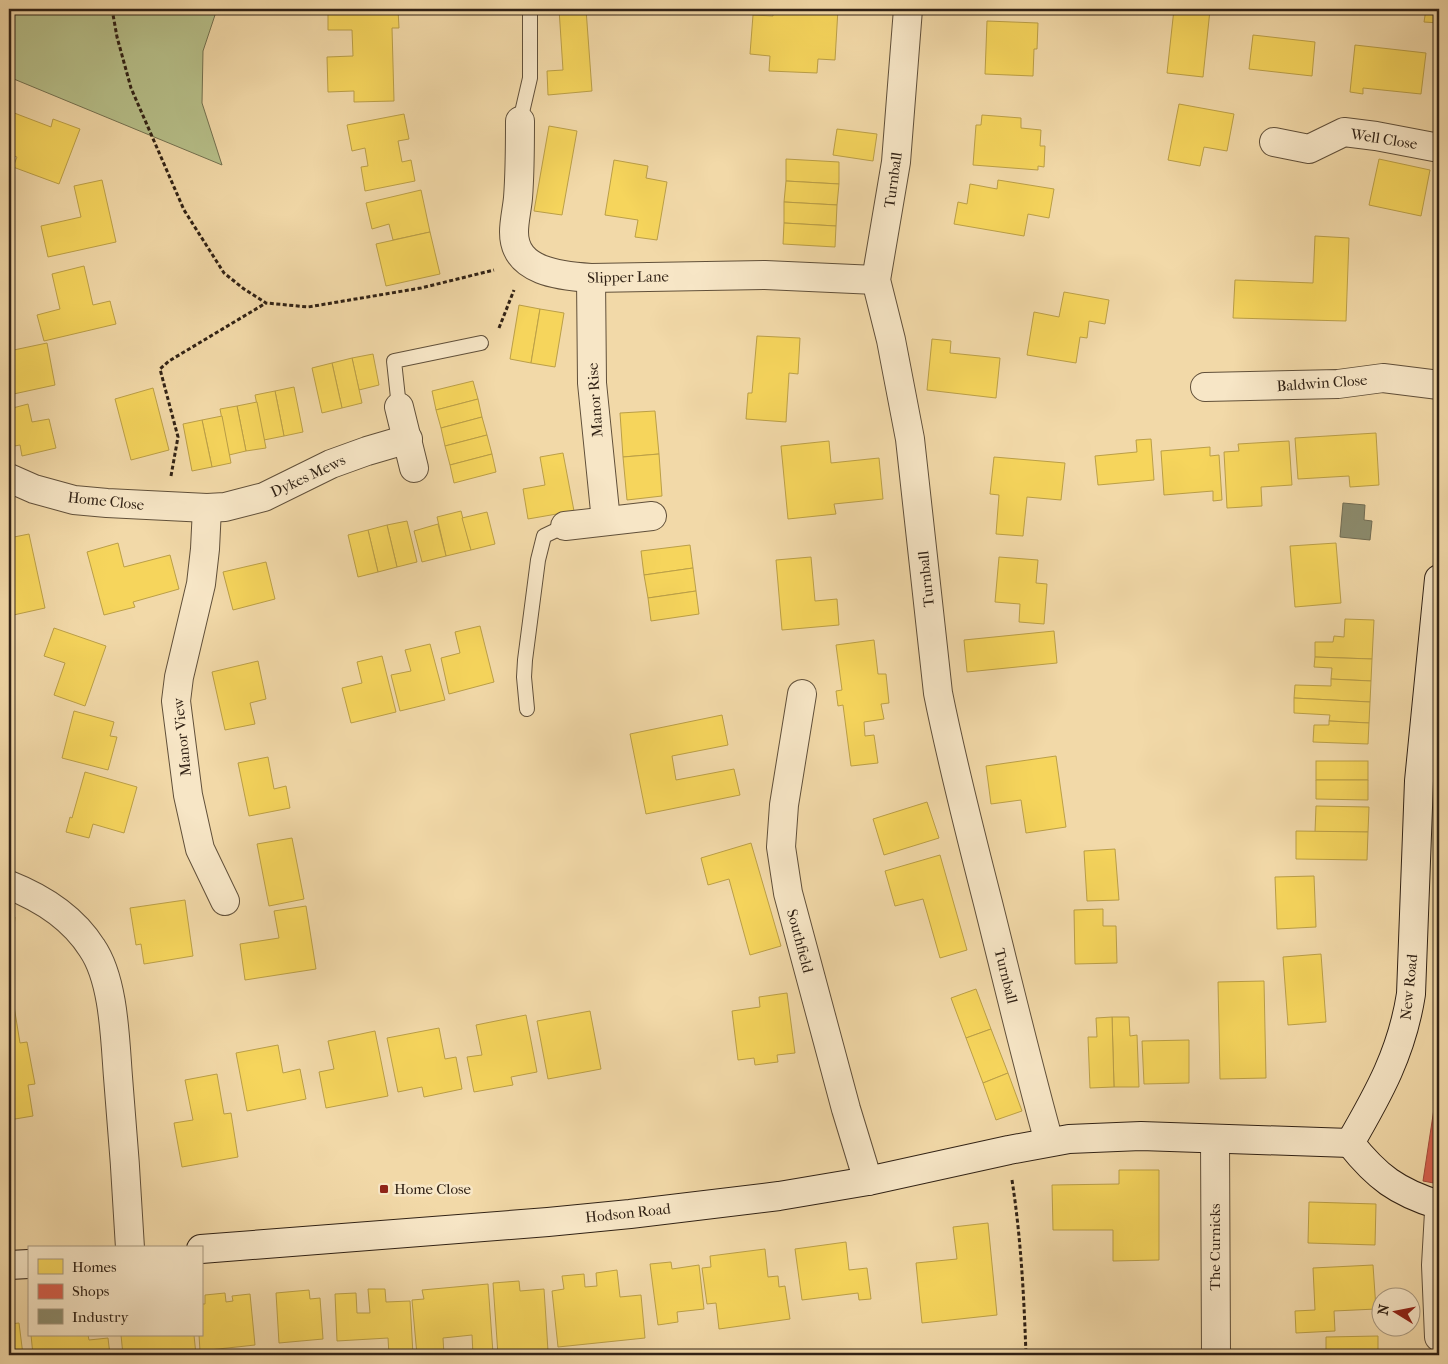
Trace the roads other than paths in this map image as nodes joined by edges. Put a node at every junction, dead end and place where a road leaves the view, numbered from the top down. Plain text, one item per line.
1 (530, 9) edge
2 (908, 9) edge
3 (520, 121) joint
4 (1274, 142) dead end
5 (1439, 148) edge
6 (591, 278) junction
7 (876, 280) junction
8 (481, 343) road end
9 (1439, 385) edge
10 (1204, 387) dead end
11 (400, 406) joint
12 (408, 439) junction
13 (414, 468) dead end
14 (9, 478) edge
15 (207, 508) junction
16 (652, 516) dead end
17 (606, 521) junction
18 (565, 526) joint
19 (1439, 578) edge
20 (802, 694) dead end
21 (527, 709) dead end
22 (9, 886) edge
23 (225, 901) dead end
24 (1214, 1139) junction
25 (1049, 1142) junction
26 (1350, 1143) junction
27 (868, 1181) junction
28 (1439, 1205) edge
29 (1439, 1212) edge
30 (130, 1246) edge
31 (202, 1250) edge
32 (28, 1264) edge
33 (9, 1266) edge
34 (1439, 1337) edge
35 (1216, 1355) edge

1 - 3 lane
2 - 7 street, Turnball
3 - 6 street, Slipper Lane
4 - 5 street, Well Close
6 - 7 street, Slipper Lane
6 - 17 street, Manor Rise
7 - 25 street, Turnball
8 - 11 lane
9 - 10 street, Baldwin Close
11 - 12 street
12 - 13 street
12 - 15 street, Dykes Mews
14 - 15 street, Home Close
15 - 23 street, Manor View
16 - 17 street
17 - 18 street
18 - 21 lane
19 - 26 street, New Road
20 - 27 street, Southfield
22 - 30 street
24 - 25 street
24 - 26 street
24 - 35 street, The Curnicks
25 - 27 street, Hodson Road
26 - 28 street
27 - 31 street, Hodson Road
29 - 34 street
32 - 33 street

